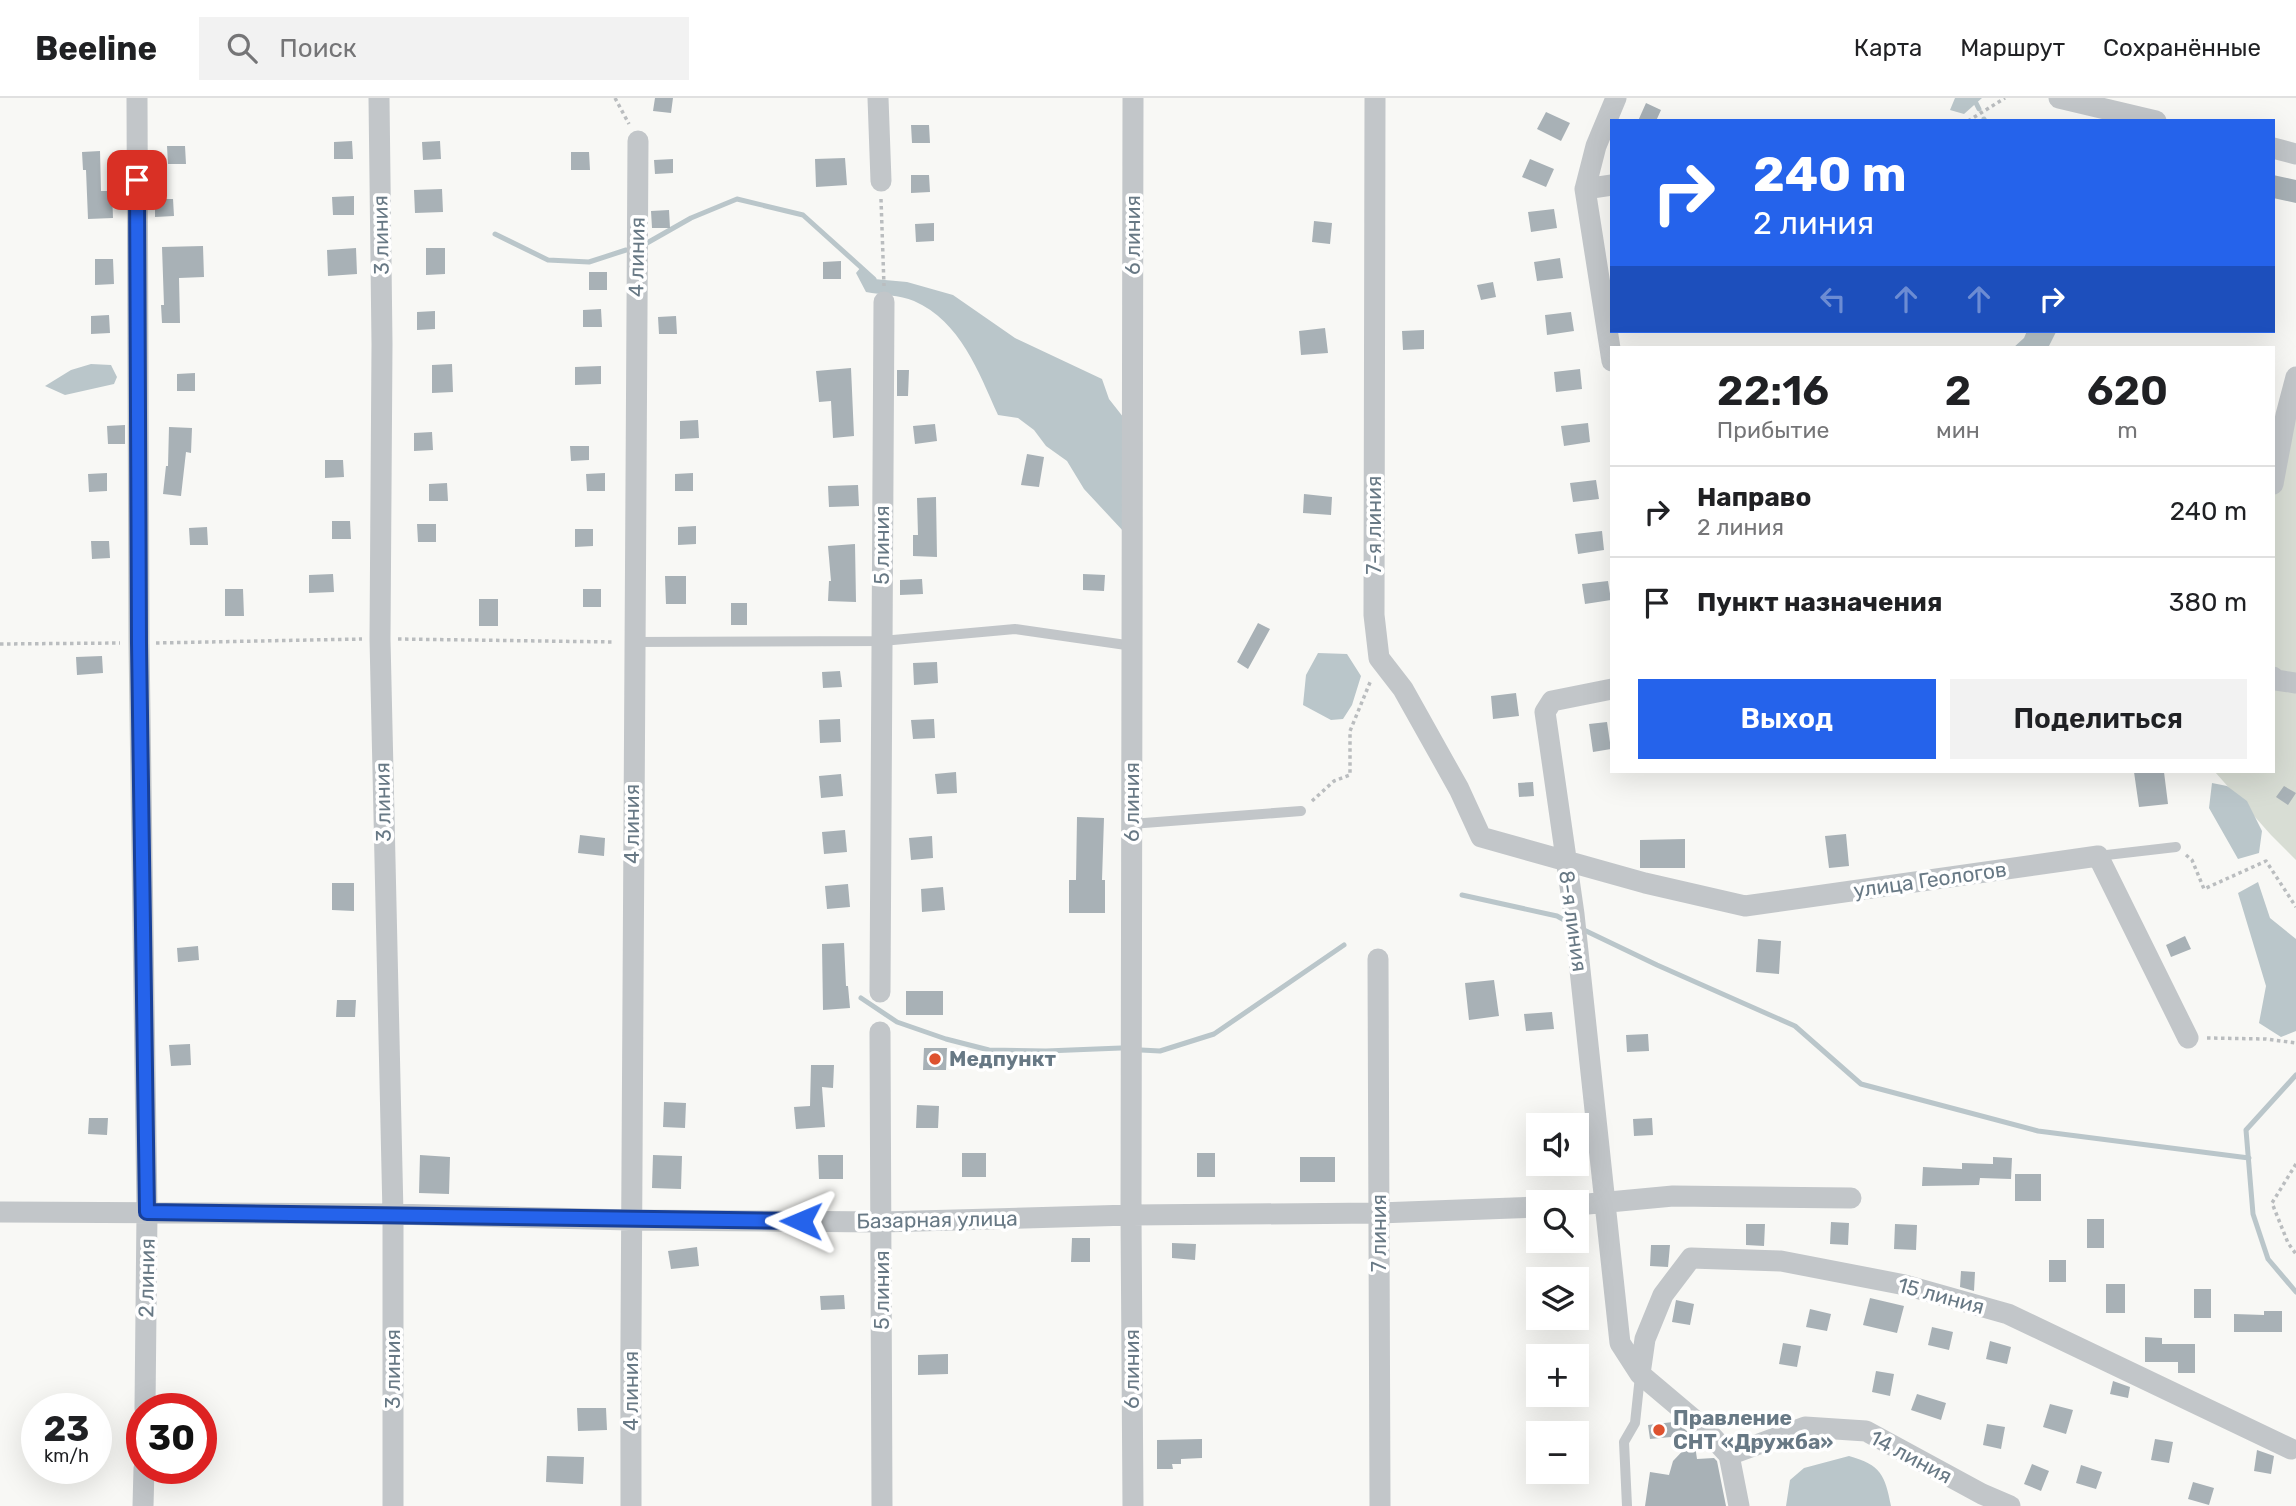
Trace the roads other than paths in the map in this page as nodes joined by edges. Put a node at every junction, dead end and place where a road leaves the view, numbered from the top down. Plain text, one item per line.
1 (137, 98) edge
2 (379, 98) edge
3 (878, 98) edge
4 (1133, 98) edge
5 (1375, 98) edge
6 (1616, 98) edge
7 (2059, 98) edge
8 (2148, 119) edge
9 (638, 141) road end
10 (2275, 149) edge
11 (2296, 154) edge
12 (881, 181) road end
13 (1610, 184) edge
14 (1585, 189) junction
15 (884, 302) road end
16 (1610, 348) edge
17 (2296, 377) edge
18 (2285, 414) edge
19 (2275, 472) edge
20 (882, 641) junction
21 (633, 642) junction
22 (1133, 646) junction
23 (2275, 679) edge
24 (2296, 683) edge
25 (1610, 689) edge
26 (1301, 811) road end
27 (1131, 824) junction
28 (2176, 847) road end
29 (2098, 856) junction
30 (1565, 862) junction
31 (1378, 959) dead end
32 (880, 992) dead end
33 (880, 1032) dead end
34 (2188, 1038) road end
35 (1851, 1198) dead end
36 (1605, 1204) junction
37 (1589, 1205) edge
38 (1526, 1207) edge
39 (0, 1212) edge
40 (147, 1212) junction
41 (1379, 1213) junction
42 (393, 1214) junction
43 (1131, 1214) junction
44 (630, 1220) junction
45 (882, 1222) junction
46 (1640, 1374) junction
47 (145, 1393) edge
48 (2291, 1449) dead end
49 (1729, 1455) junction
50 (144, 1484) edge
51 (144, 1506) edge
52 (393, 1506) edge
53 (631, 1506) edge
54 (882, 1506) edge
55 (1133, 1506) edge
56 (1380, 1506) edge
57 (1627, 1506) edge
58 (1739, 1506) edge
59 (2010, 1506) edge

1 - 40 street, 2 линия
2 - 42 street, 3 линия
3 - 12 street
4 - 22 street, 6 линия
5 - 30 street, 7-я линия
6 - 14 street
7 - 8 street
9 - 21 street, 4 линия
10 - 11 street
13 - 14 street
14 - 16 street
15 - 20 street, 5 линия
17 - 18 street
18 - 19 street
20 - 21 lane
20 - 22 lane
20 - 32 street, 5 линия
21 - 44 street, 4 линия
22 - 27 street, 6 линия
23 - 24 street
25 - 30 street, 8-я линия
26 - 27 lane
27 - 43 street, 6 линия
28 - 29 lane
29 - 30 street, улица Геологов
29 - 34 street
30 - 36 street, 8-я линия
31 - 41 street, 7 линия
33 - 45 street, 5 линия
35 - 36 street
36 - 37 street
36 - 46 street, 8-я линия
38 - 41 street, Базарная улица
39 - 40 street, Базарная улица
40 - 42 street, Базарная улица
40 - 47 street, 2 линия
41 - 43 street, Базарная улица
41 - 56 street, 7 линия
42 - 44 street, Базарная улица
42 - 52 street, 3 линия
43 - 45 street, Базарная улица
43 - 55 street, 6 линия
44 - 45 street, Базарная улица
44 - 53 street, 4 линия
45 - 54 street, 5 линия
46 - 48 street, 15 линия
46 - 49 street, 8-я линия
46 - 57 lane
49 - 58 street
49 - 59 street, 14 линия
50 - 51 street

